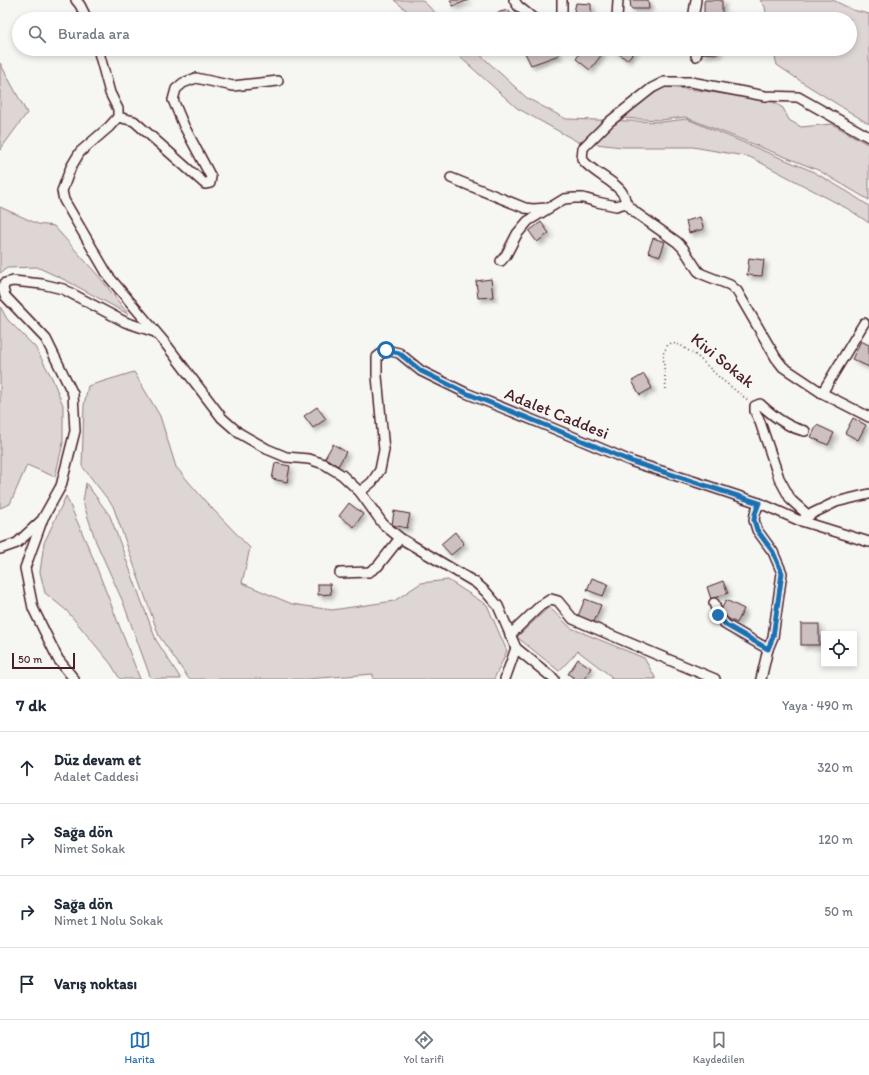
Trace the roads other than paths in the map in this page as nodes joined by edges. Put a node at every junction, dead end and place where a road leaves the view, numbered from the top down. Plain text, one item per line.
1 (76, 0) edge
2 (514, 0) edge
3 (562, 0) edge
4 (618, 0) edge
5 (696, 0) edge
6 (83, 12) edge
7 (525, 12) edge
8 (562, 12) edge
9 (617, 12) edge
10 (694, 12) edge
11 (100, 56) edge
12 (278, 81) dead end
13 (118, 116) junction
14 (869, 137) edge
15 (452, 178) dead end
16 (626, 203) junction
17 (549, 208) junction
18 (501, 261) dead end
19 (864, 323) dead end
20 (156, 332) junction
21 (822, 393) junction
22 (869, 417) edge
23 (805, 431) dead end
24 (360, 492) junction
25 (869, 494) edge
26 (759, 503) junction
27 (809, 516) junction
28 (42, 520) junction
29 (798, 520) junction
30 (400, 538) junction
31 (869, 542) edge
32 (0, 548) edge
33 (340, 573) dead end
34 (714, 602) dead end
35 (510, 635) junction
36 (516, 648) junction
37 (768, 649) junction
38 (74, 679) edge
39 (505, 679) edge
40 (554, 679) edge
41 (715, 679) edge
42 (761, 679) edge

1 - 6 street
2 - 7 street
3 - 8 street
4 - 9 street
5 - 10 street
11 - 13 street
12 - 13 street
13 - 20 street
14 - 16 street
15 - 17 street
16 - 17 street
16 - 21 street
17 - 18 street
19 - 21 street
20 - 24 street
20 - 28 street
21 - 22 street
23 - 27 street, Kivi Sokak
24 - 26 street, Adalet Caddesi
24 - 30 street
25 - 27 street
26 - 29 street, Adalet Caddesi
26 - 37 street
27 - 29 street
28 - 32 street
28 - 38 street
29 - 31 street, Adalet Caddesi
30 - 33 street
30 - 35 street
34 - 37 street
35 - 36 street
35 - 41 street
36 - 39 street
36 - 40 street
37 - 42 street

